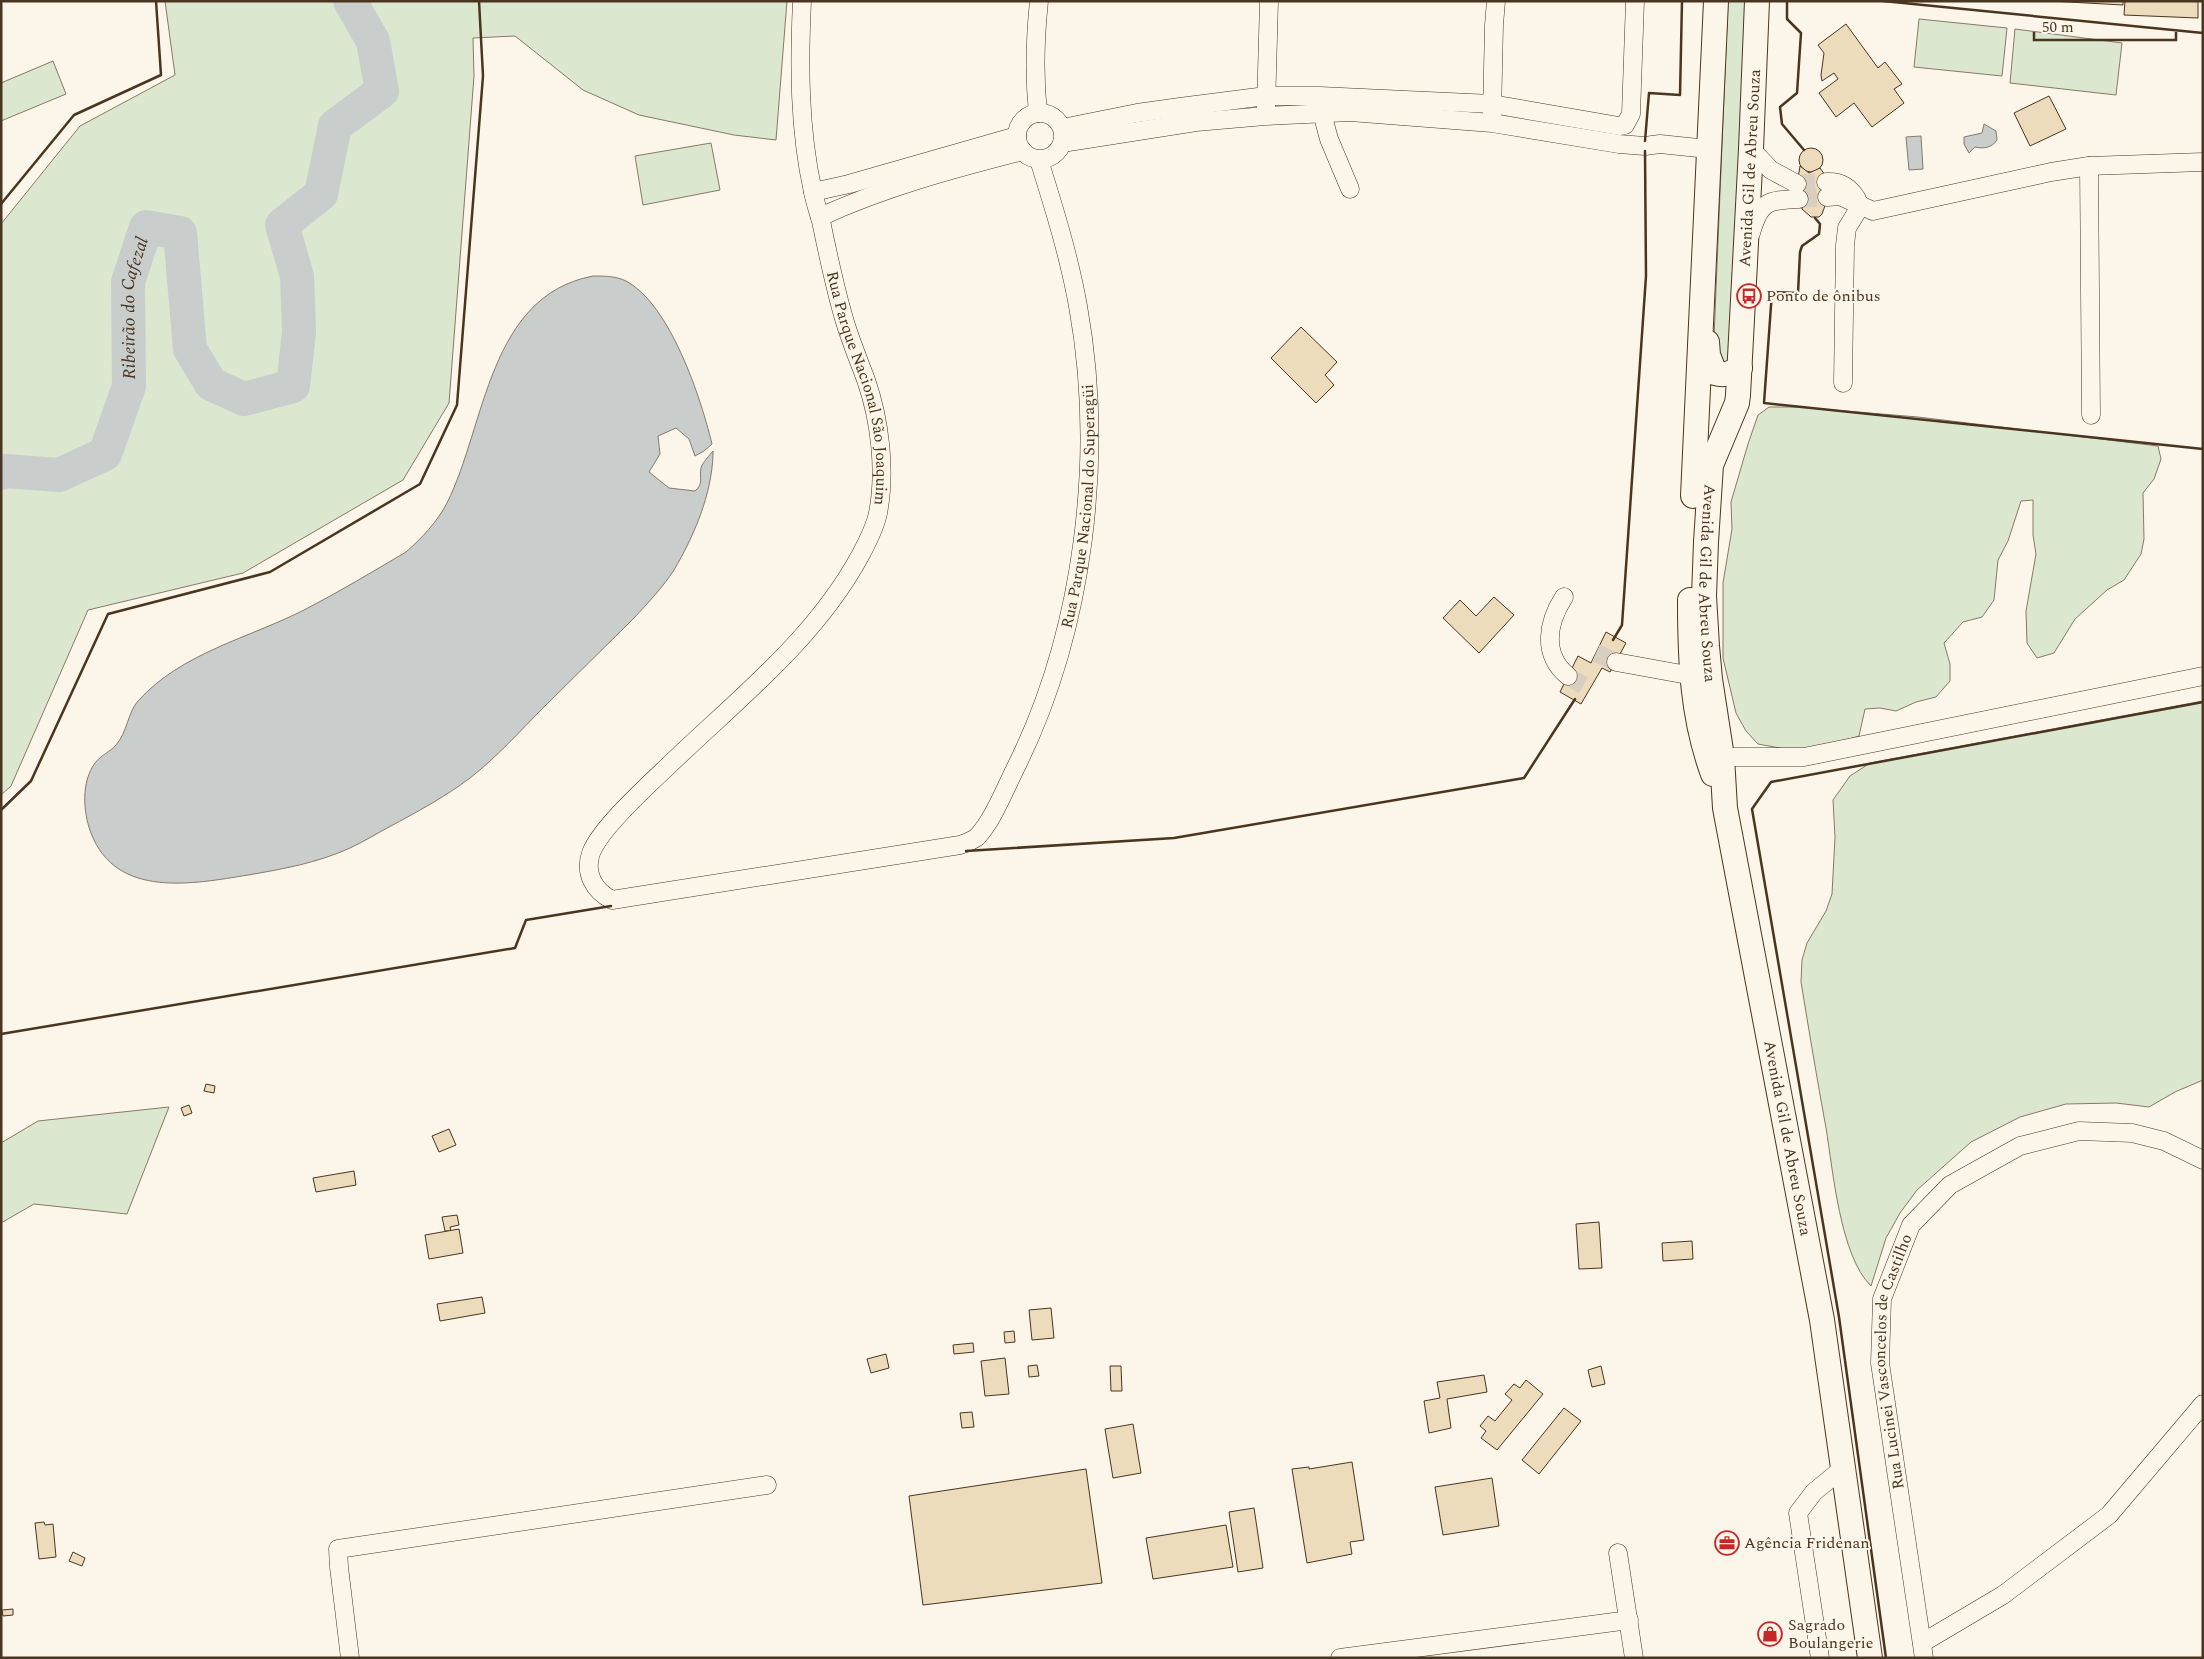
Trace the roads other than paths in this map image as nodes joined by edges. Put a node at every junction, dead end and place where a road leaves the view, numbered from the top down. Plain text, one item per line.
1 (802, 1) edge
2 (1039, 1) edge
3 (1269, 1) edge
4 (1496, 1) edge
5 (1635, 1) edge
6 (1716, 1) edge
7 (1757, 1) edge
8 (1266, 96) junction
9 (1492, 104) junction
10 (1038, 113) junction
11 (1322, 113) junction
12 (1265, 116) junction
13 (1492, 124) junction
14 (1062, 135) junction
15 (1020, 144) junction
16 (1708, 149) junction
17 (1751, 149) junction
18 (1039, 160) junction
19 (2203, 162) edge
20 (2090, 166) junction
21 (1350, 189) dead end
22 (1827, 190) tunnel mouth
23 (813, 192) junction
24 (1862, 206) junction
25 (820, 217) junction
26 (1746, 250) junction
27 (1701, 320) junction
28 (1740, 368) junction
29 (1843, 383) dead end
30 (2091, 414) dead end
31 (1564, 597) dead end
32 (1616, 662) tunnel mouth
33 (1568, 676) tunnel mouth
34 (2203, 676) edge
35 (1700, 678) junction
36 (1714, 756) junction
37 (612, 900) joint
38 (2203, 1160) edge
39 (2203, 1404) edge
40 (1842, 1469) junction
41 (766, 1485) dead end
42 (1618, 1553) dead end
43 (1629, 1620) junction
44 (1923, 1650) edge
45 (350, 1658) edge
46 (1340, 1658) edge
47 (1634, 1658) edge
48 (1820, 1658) edge
49 (1870, 1658) edge

1 - 23 street, Rua Parque Nacional São Joaquim
2 - 10 street
3 - 8 street
4 - 9 street
5 - 9 street
6 - 16 street, Avenida Gil de Abreu Souza
7 - 17 street, Avenida Gil de Abreu Souza
8 - 9 street
8 - 12 street
8 - 14 street
9 - 13 street
10 - 14 street
10 - 15 street
11 - 12 street
11 - 13 street
11 - 21 street
12 - 14 street
13 - 16 street
14 - 18 street
15 - 18 street
15 - 23 street
15 - 25 street
16 - 27 street, Avenida Gil de Abreu Souza
17 - 26 street, Avenida Gil de Abreu Souza
17 - 26 street
18 - 37 street, Rua Parque Nacional do Superagüi
19 - 20 street
20 - 24 street
20 - 30 street
22 - 24 street
23 - 25 street, Rua Parque Nacional São Joaquim
24 - 29 street
25 - 37 street, Rua Parque Nacional São Joaquim
26 - 28 street, Avenida Gil de Abreu Souza
27 - 28 street
27 - 35 street, Avenida Gil de Abreu Souza
28 - 35 street, Avenida Gil de Abreu Souza
31 - 33 street
32 - 35 street
34 - 36 street
35 - 36 street, Avenida Gil de Abreu Souza
36 - 40 street, Avenida Gil de Abreu Souza
38 - 44 street, Rua Lucinei Vasconcelos de Castilho
39 - 44 street
40 - 48 street
40 - 49 street, Avenida Gil de Abreu Souza
41 - 45 street
42 - 43 street
43 - 46 street
43 - 47 street

